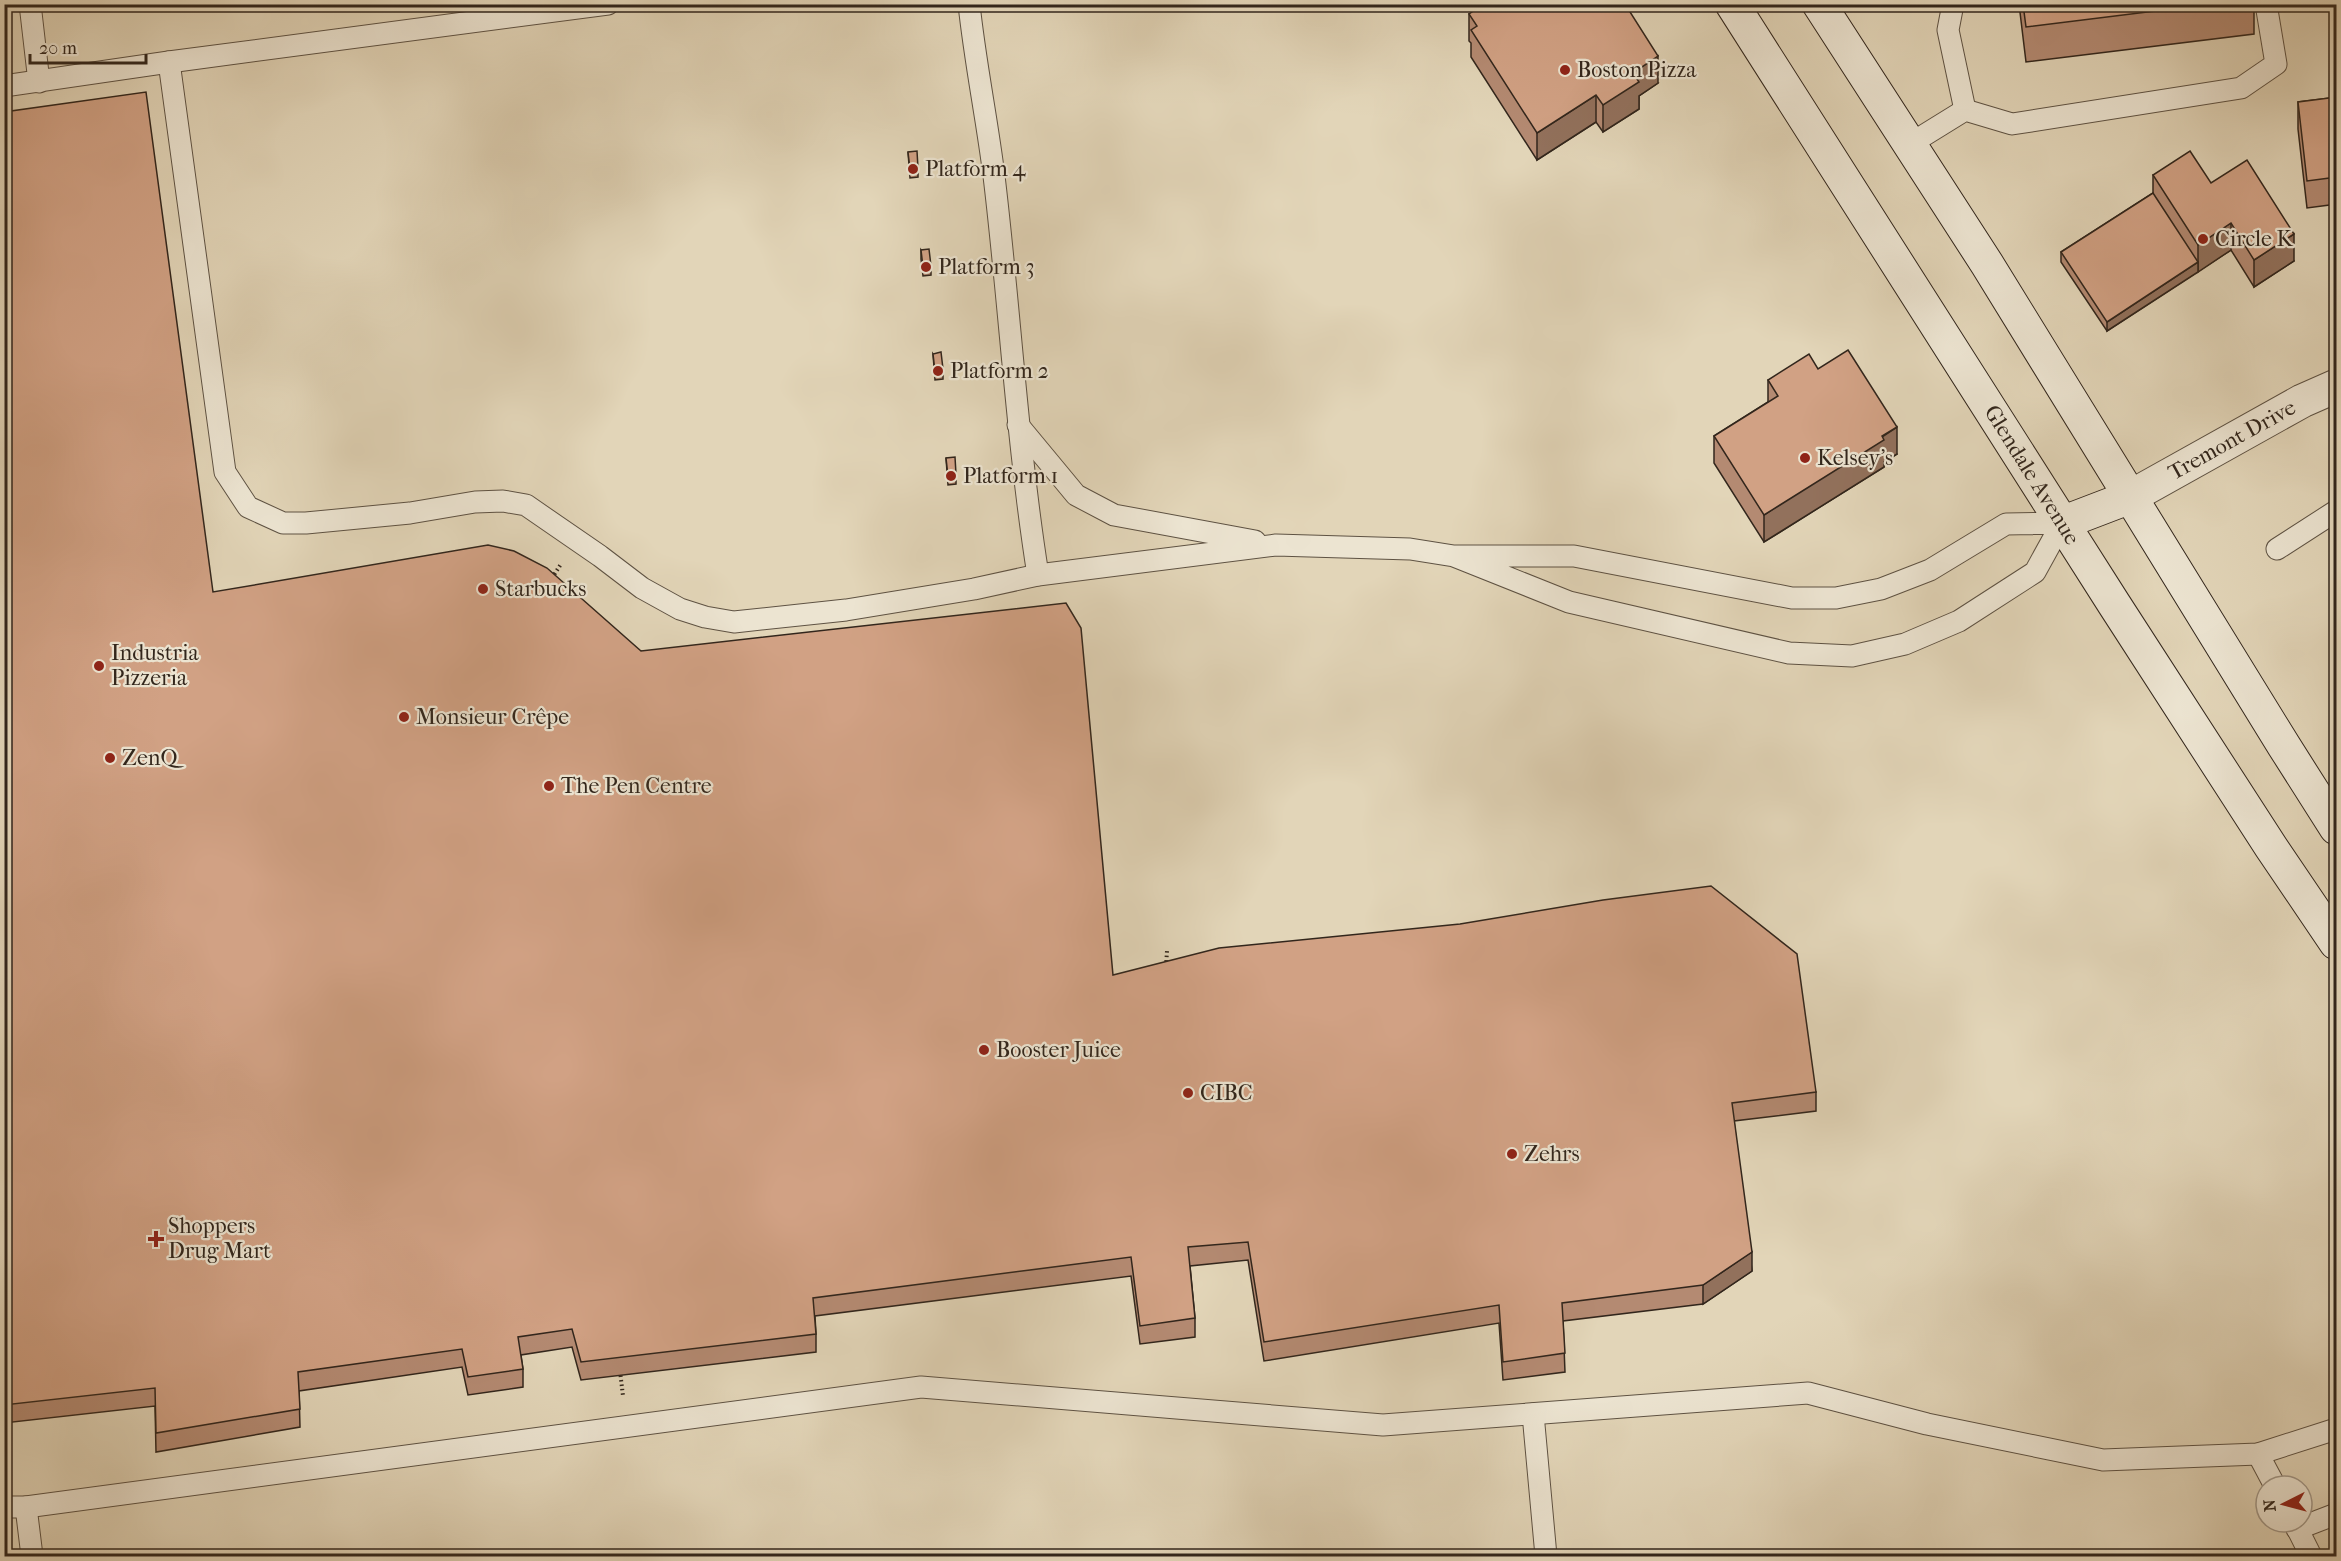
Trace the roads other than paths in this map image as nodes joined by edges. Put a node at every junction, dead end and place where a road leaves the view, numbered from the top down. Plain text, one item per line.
1 (30, 4) edge
2 (608, 4) edge
3 (969, 4) edge
4 (1732, 4) edge
5 (1819, 4) edge
6 (1953, 4) edge
7 (2266, 4) edge
8 (169, 62) junction
9 (39, 82) junction
10 (4, 86) edge
11 (1965, 110) junction
12 (1910, 144) junction
13 (2337, 386) edge
14 (1018, 425) junction
15 (2130, 497) junction
16 (2337, 511) edge
17 (2062, 523) junction
18 (1276, 545) junction
19 (2277, 549) dead end
20 (1454, 556) junction
21 (1038, 575) junction
22 (2337, 828) edge
23 (2337, 943) edge
24 (1533, 1414) junction
25 (2337, 1429) edge
26 (2259, 1454) junction
27 (2269, 1474) edge
28 (4, 1507) edge
29 (26, 1507) junction
30 (2337, 1514) edge
31 (2314, 1520) edge
32 (2300, 1534) edge
33 (32, 1557) edge
34 (1546, 1557) edge
35 (2311, 1557) edge

1 - 9 lane
2 - 8 lane
3 - 14 lane
4 - 17 main road, Glendale Avenue
5 - 12 main road
6 - 11 lane
7 - 11 lane
8 - 9 lane
8 - 21 lane
9 - 10 lane
11 - 12 lane
12 - 15 main road
13 - 15 main road, Tremont Drive
14 - 18 lane
14 - 21 lane
15 - 17 main road, Tremont Drive
15 - 22 main road
16 - 19 lane
17 - 20 lane
17 - 20 lane
17 - 23 main road, Glendale Avenue
18 - 20 lane
18 - 21 lane
24 - 26 lane
24 - 29 lane
24 - 34 lane
25 - 26 lane
26 - 27 lane
28 - 29 lane
29 - 33 lane
30 - 31 lane
32 - 35 lane

